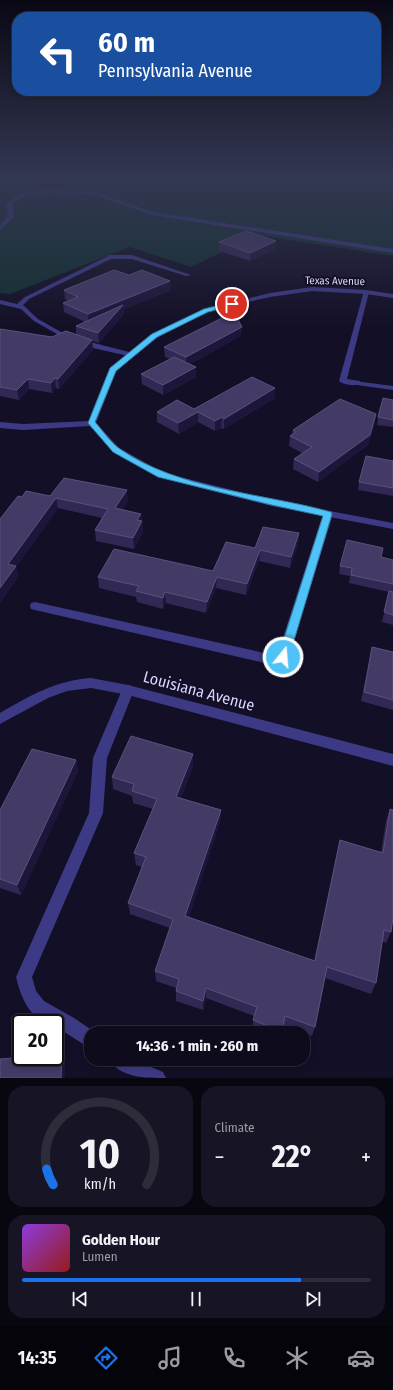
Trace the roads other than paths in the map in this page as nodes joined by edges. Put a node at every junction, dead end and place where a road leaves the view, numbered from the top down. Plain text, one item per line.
1 (243, 227) edge
2 (393, 251) edge
3 (188, 275) dead end
4 (366, 292) junction
5 (393, 296) edge
6 (0, 302) edge
7 (19, 305) junction
8 (130, 355) junction
9 (393, 388) edge
10 (92, 423) junction
11 (0, 425) edge
12 (328, 514) junction
13 (393, 526) edge
14 (35, 606) dead end
15 (128, 690) junction
16 (0, 719) edge
17 (393, 760) edge
18 (84, 1035) edge
19 (127, 1066) edge
20 (157, 1078) edge

1 - 2 street
3 - 7 street
4 - 5 street, Texas Avenue
4 - 8 street, Texas Avenue
4 - 9 street
6 - 7 street
7 - 8 street
8 - 10 street, Texas Avenue
10 - 11 street
10 - 12 street
12 - 13 street
12 - 14 street
15 - 16 street, Louisiana Avenue
15 - 17 street, Louisiana Avenue
15 - 18 street
19 - 20 street

